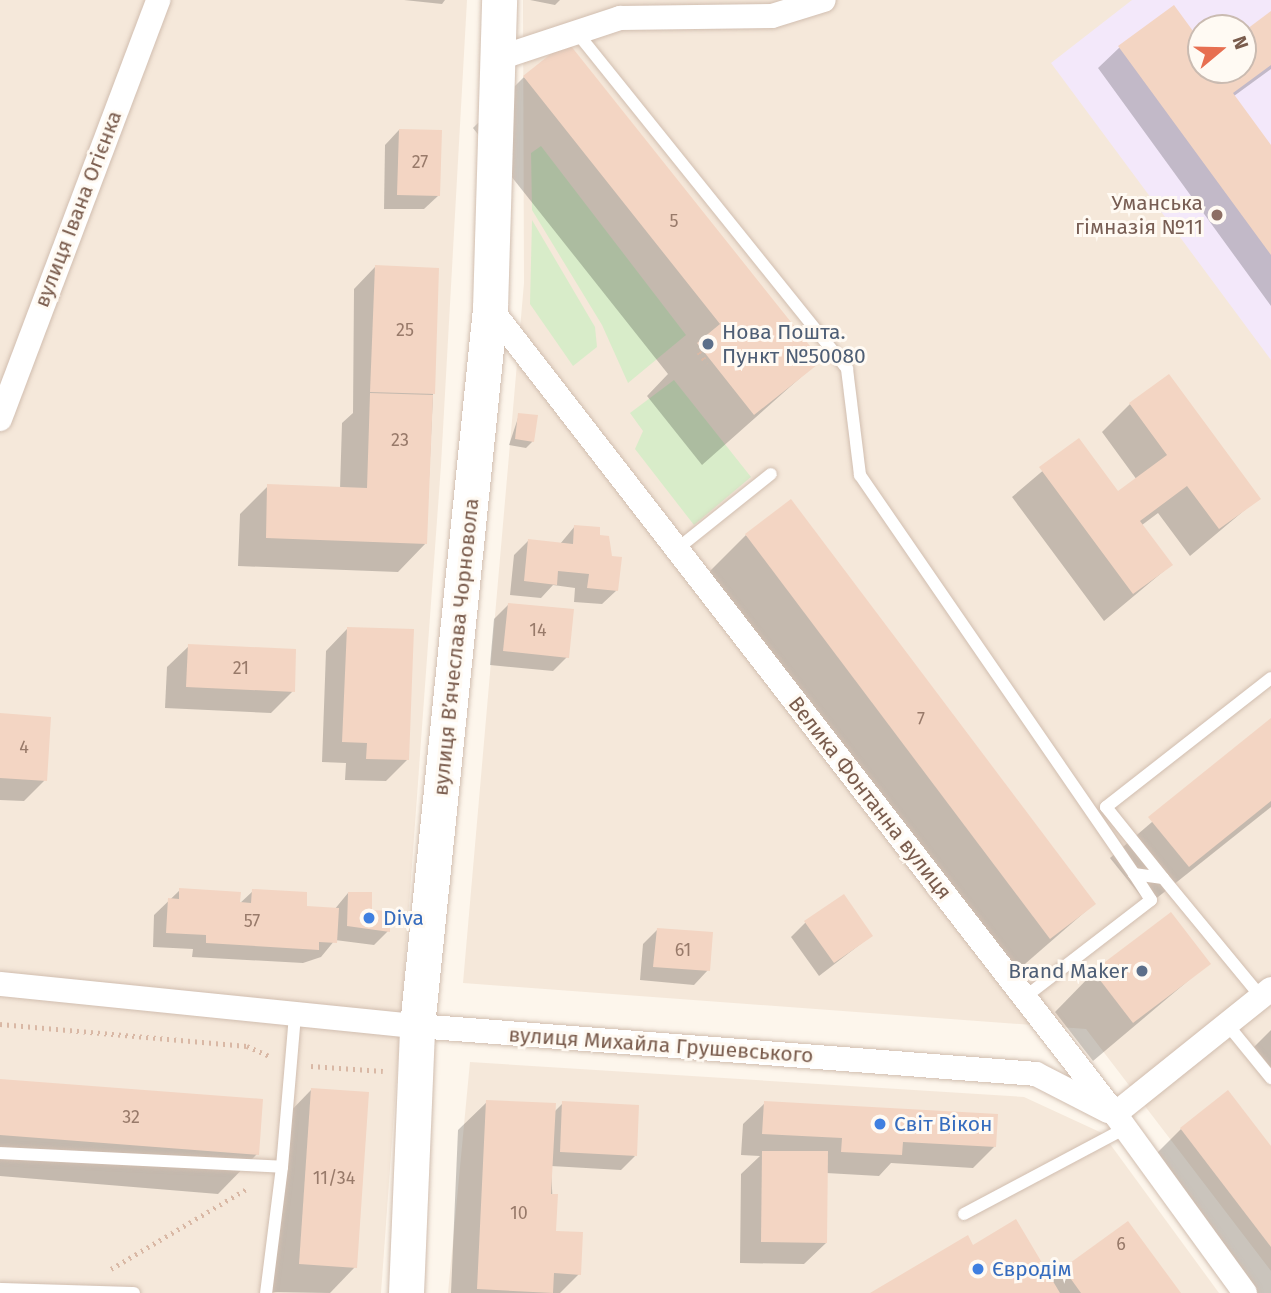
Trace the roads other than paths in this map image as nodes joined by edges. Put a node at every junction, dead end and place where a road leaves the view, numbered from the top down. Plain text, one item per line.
1 (158, 0) edge
2 (499, 0) edge
3 (824, 0) edge
4 (574, 29) junction
5 (496, 59) junction
6 (490, 307) junction
7 (0, 419) edge
8 (771, 474) dead end
9 (677, 549) junction
10 (1271, 678) edge
11 (1133, 874) junction
12 (1163, 878) junction
13 (0, 985) edge
14 (1266, 993) edge
15 (1025, 998) junction
16 (295, 1014) junction
17 (1227, 1024) junction
18 (417, 1026) junction
19 (1271, 1078) edge
20 (1120, 1121) junction
21 (0, 1153) edge
22 (282, 1167) junction
23 (964, 1214) dead end
24 (0, 1289) edge
25 (134, 1293) edge
26 (266, 1293) edge
27 (406, 1293) edge
28 (1245, 1293) edge

1 - 7 street, вулиця Івана Огієнка
2 - 5 street, вулиця В’ячеслава Чорновола
3 - 4 street
4 - 5 street
4 - 11 lane
5 - 6 street, вулиця В’ячеслава Чорновола
6 - 9 street, Велика Фонтанна вулиця
6 - 18 street, вулиця В’ячеслава Чорновола
8 - 9 lane
9 - 15 street, Велика Фонтанна вулиця
10 - 12 lane
11 - 12 lane
11 - 15 lane
12 - 14 lane
13 - 16 street, вулиця Михайла Грушевського
14 - 17 street
15 - 20 street, Велика Фонтанна вулиця
16 - 18 street, вулиця Михайла Грушевського
16 - 22 lane
17 - 19 lane
17 - 20 street
18 - 20 street, вулиця Михайла Грушевського
18 - 27 street, вулиця В’ячеслава Чорновола
20 - 23 lane
20 - 28 street, Велика Фонтанна вулиця
21 - 22 lane
22 - 26 lane
24 - 25 lane

